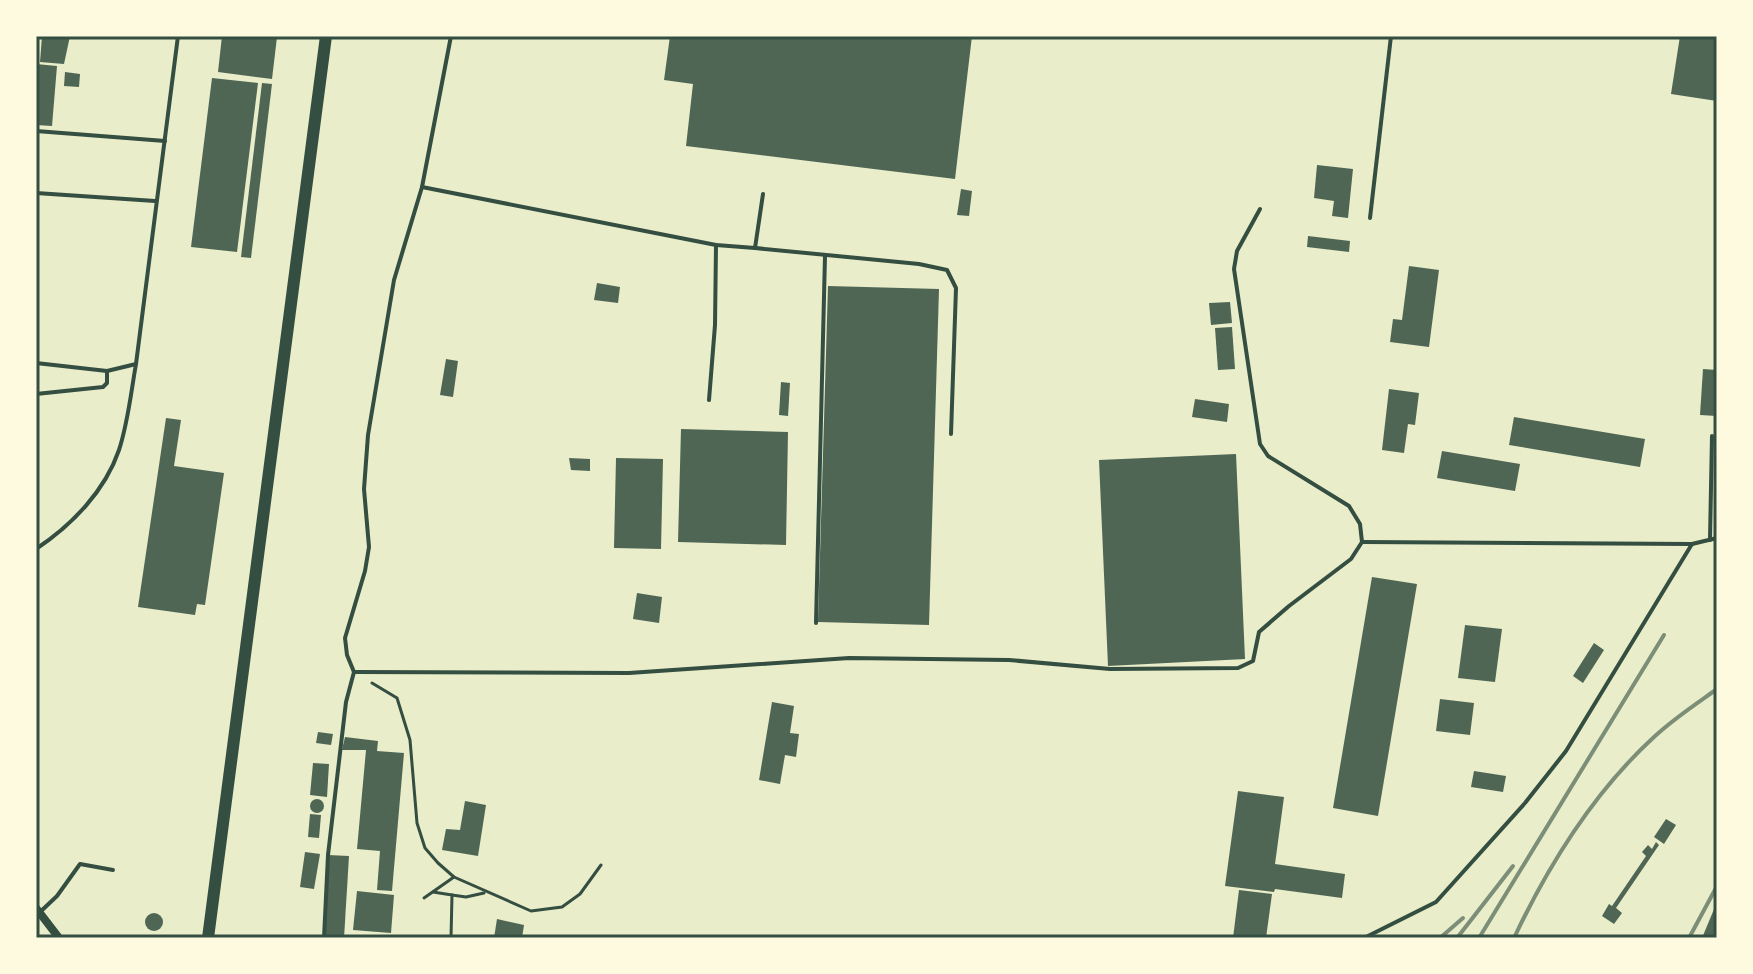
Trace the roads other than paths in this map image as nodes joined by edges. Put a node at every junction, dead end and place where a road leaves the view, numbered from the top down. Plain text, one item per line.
1 (178, 36) edge
2 (326, 36) edge
3 (451, 36) edge
4 (1391, 36) edge
5 (36, 131) edge
6 (165, 141) junction
7 (422, 187) junction
8 (36, 193) edge
9 (763, 194) dead end
10 (155, 201) junction
11 (1260, 209) dead end
12 (1370, 218) dead end
13 (716, 245) junction
14 (755, 248) junction
15 (825, 256) junction
16 (36, 363) edge
17 (136, 364) junction
18 (107, 371) junction
19 (36, 394) edge
20 (709, 400) dead end
21 (951, 434) dead end
22 (1712, 436) dead end
23 (1714, 460) edge
24 (1717, 538) edge
25 (1710, 540) junction
26 (1362, 542) junction
27 (1692, 544) junction
28 (36, 549) edge
29 (816, 623) dead end
30 (354, 672) junction
31 (113, 870) dead end
32 (38, 910) edge
33 (59, 938) edge
34 (208, 938) edge
35 (324, 938) edge
36 (1364, 938) edge

1 - 6 lane
2 - 34 main road
3 - 7 lane
4 - 12 lane
5 - 6 lane
6 - 10 lane
7 - 13 lane
7 - 30 lane
8 - 10 lane
9 - 14 lane
10 - 17 lane
11 - 26 lane
13 - 14 lane
13 - 20 lane
14 - 15 lane
15 - 21 lane
15 - 29 lane
16 - 18 lane
17 - 18 lane
17 - 28 lane
18 - 19 lane
22 - 23 lane
23 - 25 lane
24 - 25 lane
25 - 27 lane
26 - 27 lane
26 - 30 lane
27 - 36 lane
30 - 35 lane
31 - 32 lane
32 - 33 street

